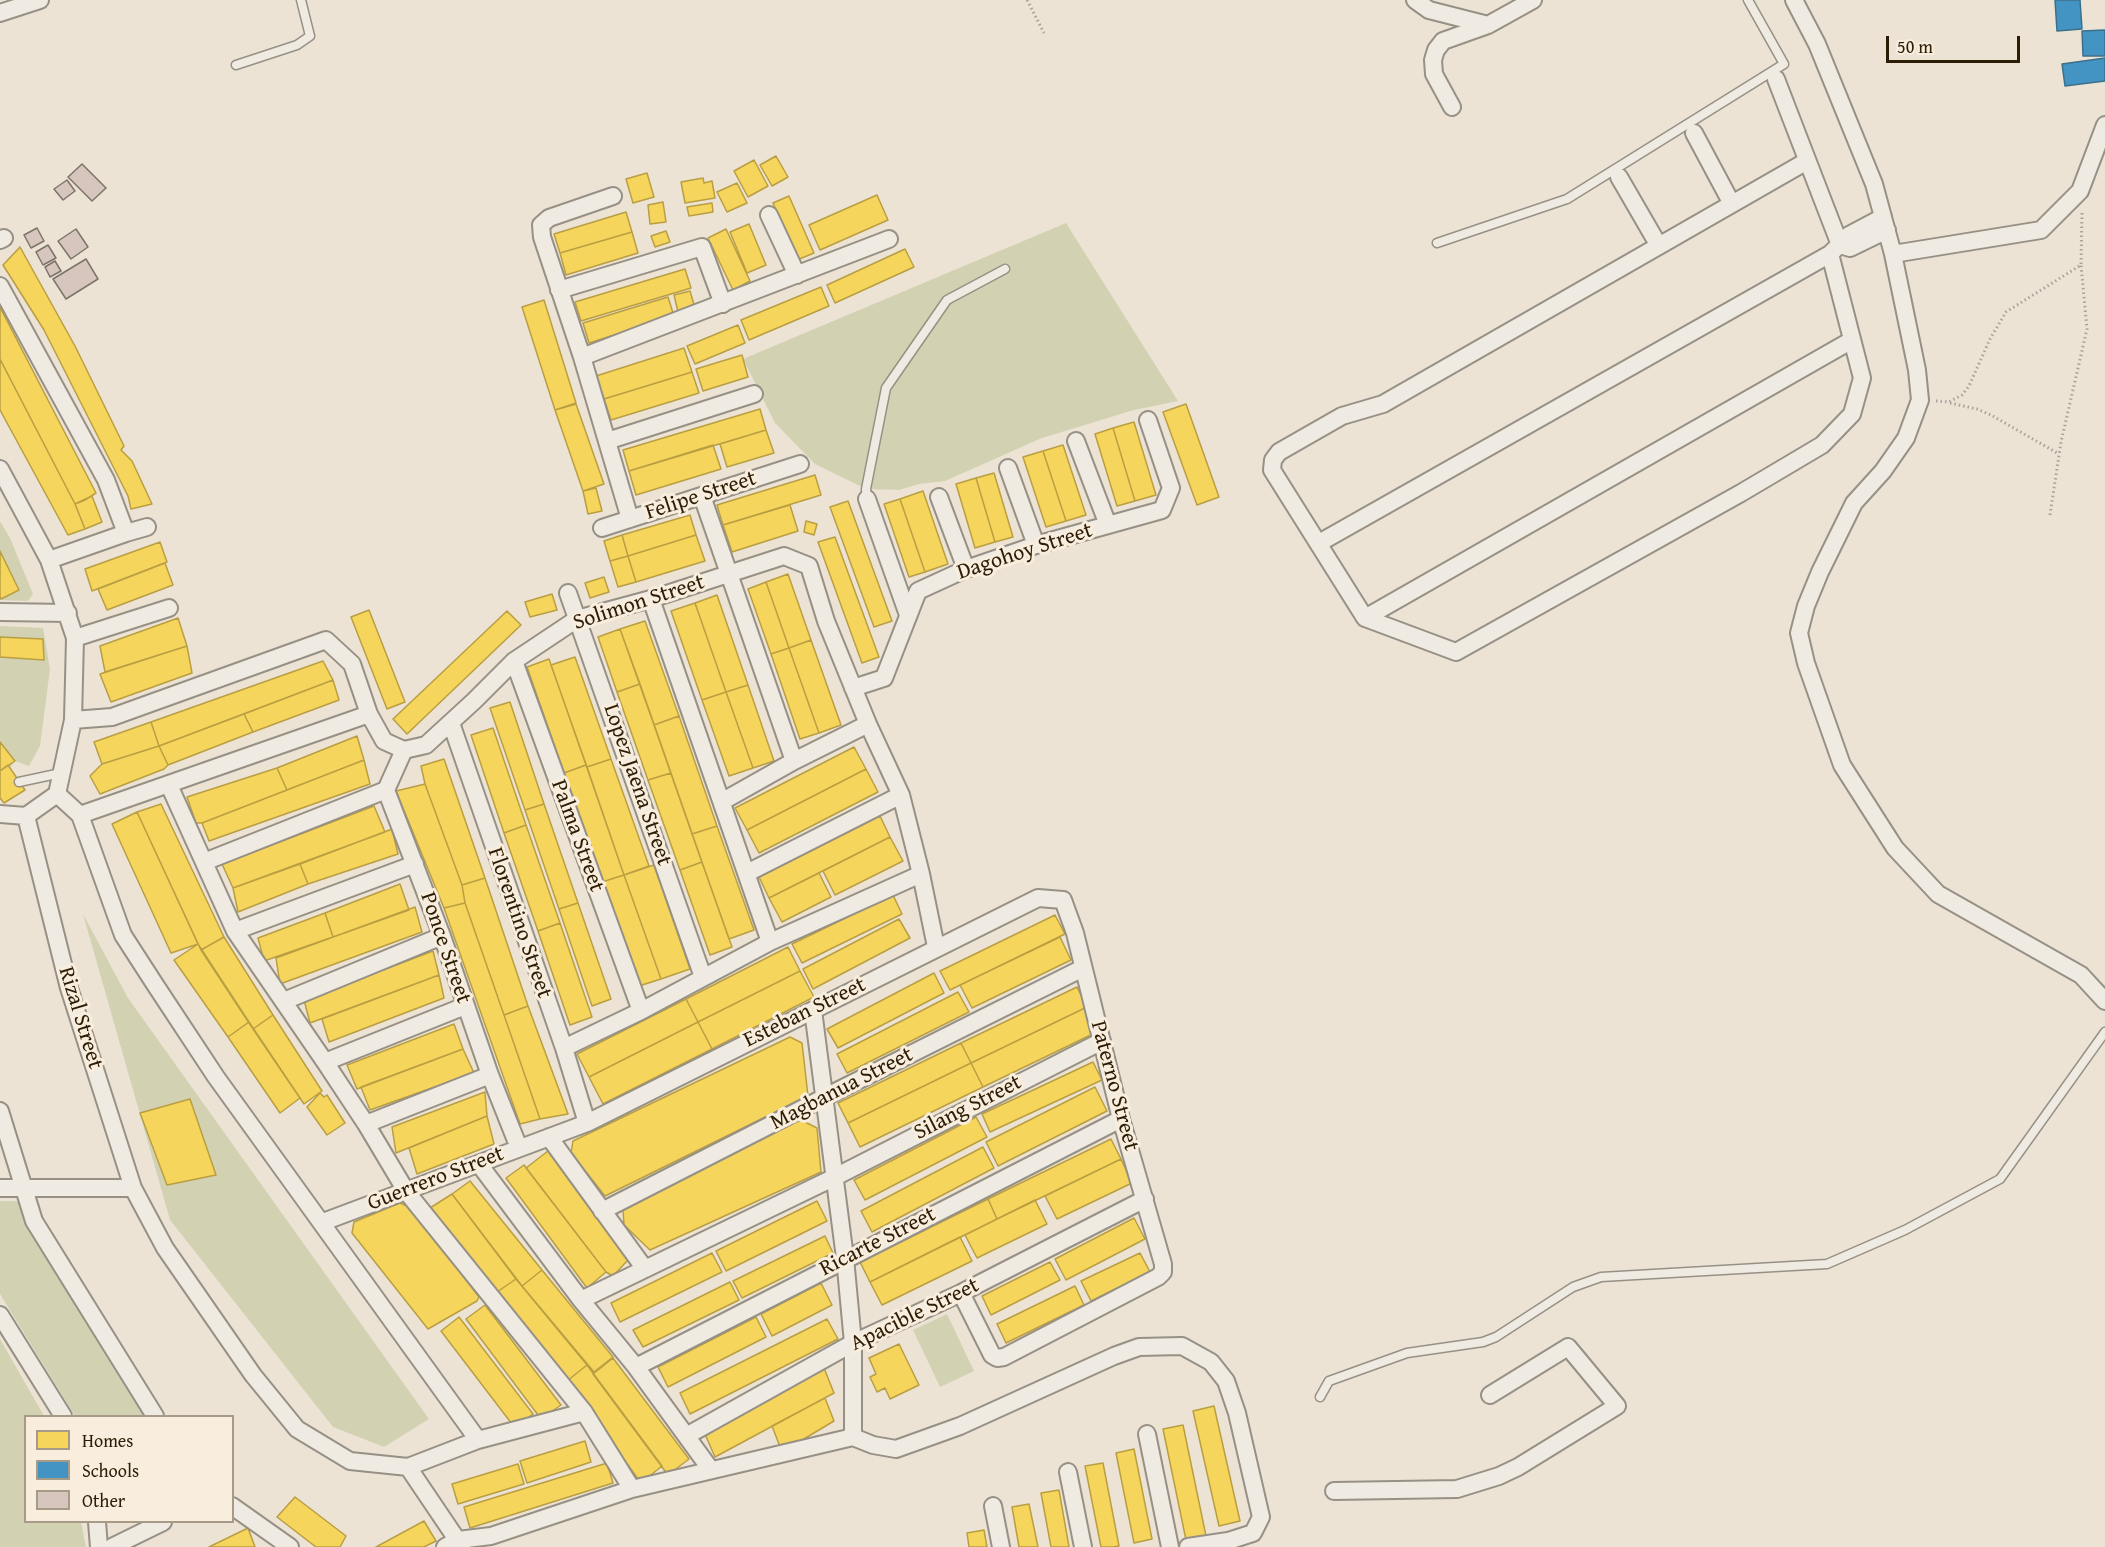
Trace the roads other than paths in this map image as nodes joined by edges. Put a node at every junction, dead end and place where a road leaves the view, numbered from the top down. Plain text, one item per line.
1 (40, 0) edge
2 (301, 0) edge
3 (1415, 0) edge
4 (1533, 0) edge
5 (1748, 0) edge
6 (1794, 0) edge
7 (0, 13) edge
8 (1488, 25) junction
9 (236, 65) dead end
10 (1776, 79) dead end
11 (1452, 107) dead end
12 (2105, 125) edge
13 (1694, 133) dead end
14 (1807, 161) junction
15 (1619, 177) dead end
16 (613, 196) dead end
17 (1732, 204) junction
18 (769, 215) dead end
19 (1885, 223) junction
20 (889, 239) dead end
21 (1437, 243) dead end
22 (1659, 246) junction
23 (1835, 250) junction
24 (1893, 254) junction
25 (1005, 269) dead end
26 (797, 275) junction
27 (0, 286) edge
28 (559, 290) junction
29 (723, 304) junction
30 (1852, 340) junction
31 (582, 357) junction
32 (754, 394) dead end
33 (1148, 420) dead end
34 (607, 441) junction
35 (1076, 441) dead end
36 (800, 464) dead end
37 (1008, 468) dead end
38 (0, 469) edge
39 (702, 496) junction
40 (939, 496) dead end
41 (867, 499) joint
42 (630, 519) junction
43 (1108, 525) junction
44 (147, 527) dead end
45 (602, 528) dead end
46 (126, 532) junction
47 (1319, 543) junction
48 (1036, 545) junction
49 (49, 561) junction
50 (966, 569) junction
51 (728, 573) junction
52 (568, 593) dead end
53 (651, 599) junction
54 (169, 608) dead end
55 (0, 612) edge
56 (68, 613) junction
57 (908, 615) junction
58 (1365, 618) junction
59 (577, 619) junction
60 (75, 638) junction
61 (514, 661) junction
62 (853, 688) junction
63 (369, 714) junction
64 (73, 720) junction
65 (451, 723) junction
66 (868, 724) junction
67 (404, 750) junction
68 (794, 761) junction
69 (62, 773) junction
70 (19, 782) dead end
71 (169, 785) junction
72 (386, 790) junction
73 (57, 794) junction
74 (901, 795) junction
75 (723, 801) junction
76 (0, 814) edge
77 (80, 815) junction
78 (26, 816) junction
79 (204, 862) junction
80 (415, 864) junction
81 (747, 873) junction
82 (921, 874) junction
83 (1063, 900) joint
84 (235, 931) junction
85 (442, 936) junction
86 (770, 942) junction
87 (936, 947) junction
88 (1083, 968) junction
89 (703, 976) junction
90 (284, 1001) junction
91 (2105, 1001) edge
92 (465, 1006) junction
93 (813, 1010) junction
94 (641, 1011) junction
95 (2105, 1032) edge
96 (1102, 1041) junction
97 (564, 1048) junction
98 (325, 1062) junction
99 (490, 1075) junction
100 (825, 1097) junction
101 (0, 1112) edge
102 (1120, 1119) junction
103 (587, 1123) junction
104 (366, 1124) junction
105 (549, 1137) junction
106 (519, 1148) junction
107 (479, 1164) junction
108 (835, 1177) junction
109 (0, 1188) edge
110 (23, 1188) junction
111 (133, 1188) junction
112 (406, 1191) junction
113 (1145, 1199) junction
114 (602, 1211) junction
115 (323, 1222) junction
116 (845, 1258) junction
117 (645, 1269) junction
118 (961, 1293) junction
119 (581, 1300) junction
120 (0, 1315) edge
121 (854, 1343) junction
122 (636, 1366) junction
123 (1490, 1395) dead end
124 (1320, 1397) dead end
125 (584, 1412) junction
126 (62, 1415) edge
127 (154, 1415) edge
128 (1146, 1434) dead end
129 (688, 1435) junction
130 (854, 1437) junction
131 (478, 1440) junction
132 (408, 1467) junction
133 (711, 1470) junction
134 (1068, 1472) dead end
135 (632, 1489) junction
136 (1334, 1491) dead end
137 (993, 1506) dead end
138 (234, 1507) edge
139 (97, 1523) edge
140 (159, 1523) edge
141 (455, 1545) edge
142 (99, 1547) edge
143 (112, 1547) edge
144 (289, 1547) edge
145 (1001, 1547) edge
146 (1083, 1547) edge
147 (1170, 1547) edge
148 (1188, 1547) edge

1 - 7 street
2 - 9 lane
3 - 8 street
4 - 8 street
5 - 21 lane
6 - 19 street
8 - 11 street
10 - 14 street
12 - 24 street
13 - 17 street
14 - 17 street
14 - 23 street
15 - 22 street
16 - 28 street
17 - 22 street
18 - 26 street
19 - 23 street
19 - 24 street
20 - 26 street
22 - 47 street
23 - 30 street
23 - 47 street
24 - 91 street
25 - 41 lane
26 - 29 street
27 - 46 street
28 - 29 street
28 - 31 street
29 - 31 street
30 - 58 street
30 - 58 street
31 - 34 street
32 - 34 street
33 - 43 street, Dagohoy Street
34 - 42 street
35 - 43 street
36 - 39 street, Felipe Street
37 - 48 street
38 - 49 street
39 - 42 street, Felipe Street
39 - 51 street
40 - 50 street
41 - 57 street
42 - 45 street, Felipe Street
43 - 48 street, Dagohoy Street
44 - 46 street
46 - 49 street
47 - 58 street
48 - 50 street, Dagohoy Street
49 - 56 street
50 - 57 street, Dagohoy Street
51 - 53 street, Solimon Street
51 - 62 street, Solimon Street
51 - 68 street
52 - 59 street, Lopez Jaena Street
53 - 59 street, Solimon Street
53 - 75 street
54 - 60 street
55 - 56 street
56 - 60 street
57 - 62 street, Dagohoy Street
59 - 61 street, Solimon Street
59 - 89 street, Lopez Jaena Street
60 - 64 street
61 - 65 street, Solimon Street
61 - 94 street, Palma Street
62 - 66 street, Solimon Street
63 - 64 street
63 - 67 street
63 - 71 street
64 - 69 street
65 - 67 street, Solimon Street
65 - 97 street, Florentino Street
66 - 68 street
66 - 74 street, Solimon Street
67 - 72 street
68 - 75 street
69 - 70 lane
69 - 73 street
71 - 77 street
71 - 79 street
72 - 79 street
72 - 80 street, Ponce Street
73 - 77 street
73 - 78 street
74 - 81 street
74 - 82 street, Solimon Street
75 - 81 street
76 - 78 street
77 - 115 street
78 - 111 street, Rizal Street
79 - 84 street
80 - 84 street
80 - 85 street, Ponce Street
81 - 86 street
82 - 86 street
82 - 87 street, Solimon Street
83 - 87 street, Esteban Street
83 - 88 street, Paterno Street
84 - 90 street
85 - 90 street
85 - 92 street, Ponce Street
86 - 89 street
87 - 93 street, Esteban Street
88 - 96 street, Paterno Street
88 - 100 street, Magbanua Street
89 - 94 street
90 - 98 street
92 - 98 street
92 - 99 street, Ponce Street
93 - 100 street
93 - 103 street, Esteban Street
94 - 97 street
95 - 124 lane
96 - 102 street, Paterno Street
96 - 108 street, Silang Street
97 - 103 street, Florentino Street
98 - 104 street
99 - 104 street
99 - 106 street, Ponce Street
100 - 108 street
100 - 114 street, Magbanua Street
101 - 110 street
102 - 113 street, Paterno Street
102 - 116 street, Ricarte Street
103 - 105 street, Esteban Street
104 - 112 street
105 - 106 street, Guerrero Street
105 - 114 street
106 - 107 street, Guerrero Street
107 - 112 street, Guerrero Street
107 - 119 street
108 - 116 street
108 - 117 street, Silang Street
109 - 110 street
110 - 111 street
110 - 127 street
111 - 132 street, Rizal Street
112 - 115 street, Guerrero Street
112 - 125 street
113 - 118 street, Apacible Street
113 - 118 street, Paterno Street
114 - 117 street
115 - 131 street
116 - 121 street
116 - 122 street, Ricarte Street
117 - 119 street, Silang Street
118 - 121 street, Apacible Street
119 - 122 street
120 - 126 street
121 - 129 street, Apacible Street
121 - 130 street
122 - 129 street
123 - 136 street
125 - 131 street
125 - 135 street
128 - 147 street
129 - 133 street
130 - 133 street
130 - 148 street
131 - 132 street
132 - 141 street
133 - 135 street
134 - 146 street
135 - 141 street
137 - 145 street
138 - 144 street
139 - 142 street
140 - 143 street

